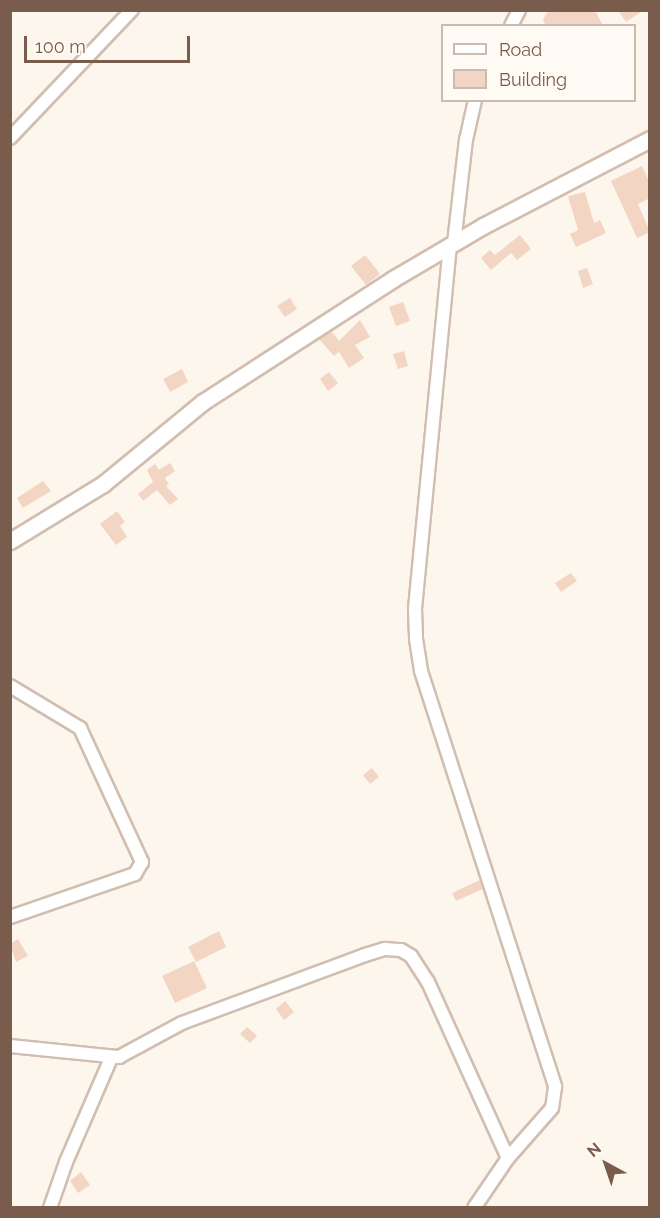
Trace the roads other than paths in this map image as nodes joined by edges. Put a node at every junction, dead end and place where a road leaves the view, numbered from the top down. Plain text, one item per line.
1 (132, 10) edge
2 (519, 10) edge
3 (512, 24) edge
4 (475, 102) edge
5 (10, 138) edge
6 (650, 139) edge
7 (452, 244) junction
8 (10, 541) edge
9 (10, 686) edge
10 (10, 916) edge
11 (10, 1046) edge
12 (111, 1058) junction
13 (508, 1158) junction
14 (50, 1208) edge
15 (474, 1208) edge

1 - 5 street
2 - 3 street
4 - 7 street
6 - 7 street
7 - 8 street
7 - 13 street
9 - 10 street
11 - 12 street
12 - 13 street
12 - 14 street
13 - 15 street

